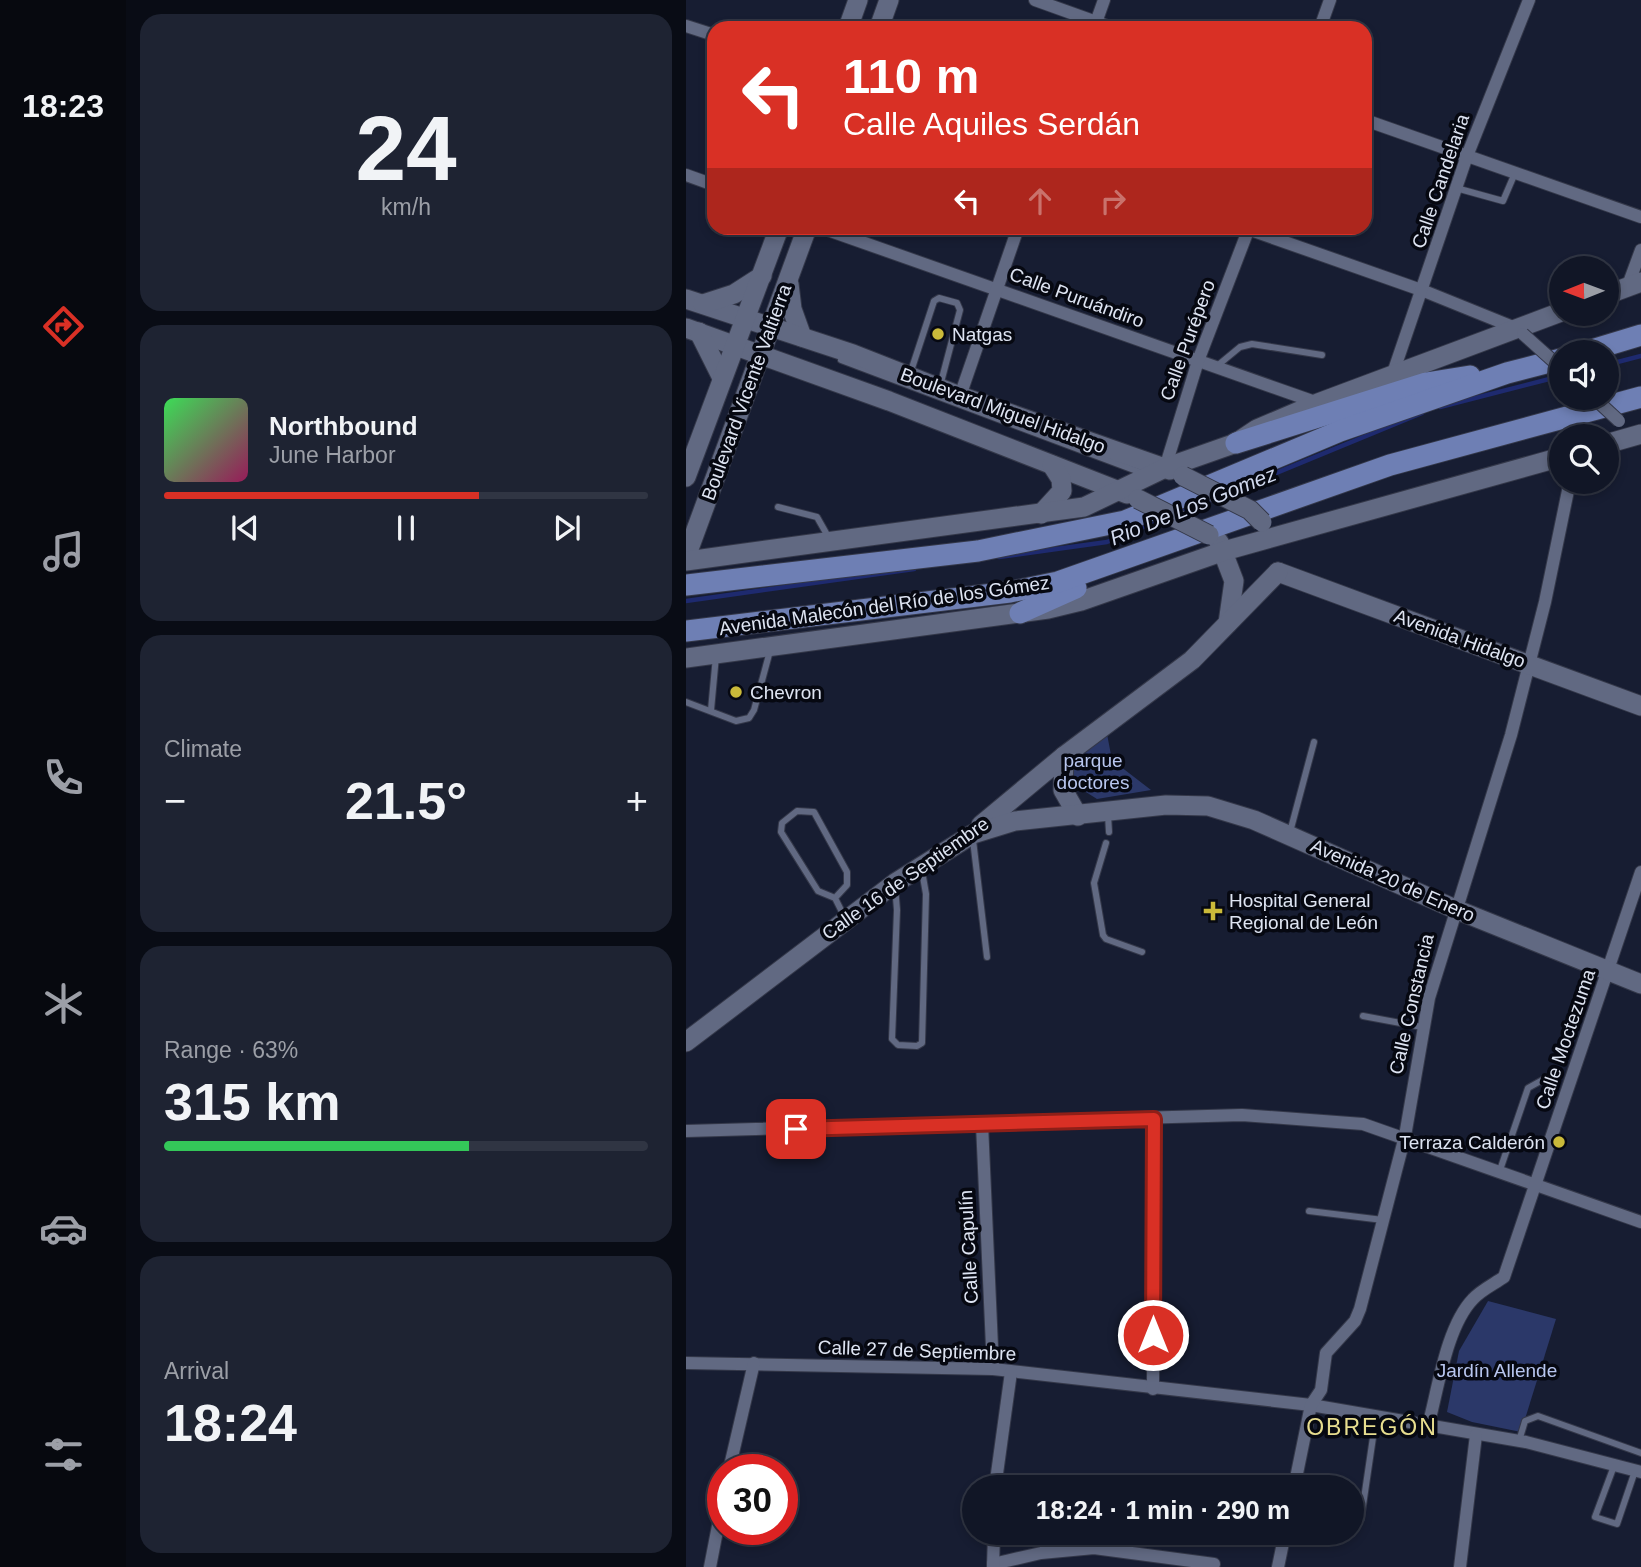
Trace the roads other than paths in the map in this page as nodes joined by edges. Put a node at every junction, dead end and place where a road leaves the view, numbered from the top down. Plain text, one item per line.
1 (858, 0) edge
2 (889, 0) edge
3 (1035, 0) edge
4 (1104, 0) edge
5 (1330, 0) edge
6 (1529, 0) edge
7 (850, 21) edge
8 (882, 21) edge
9 (1085, 21) edge
10 (1096, 21) edge
11 (1322, 21) edge
12 (686, 26) edge
13 (707, 33) edge
14 (1372, 122) edge
15 (1467, 156) junction
16 (1515, 173) junction
17 (686, 175) edge
18 (707, 182) edge
19 (1456, 188) junction
20 (1641, 216) edge
21 (777, 235) edge
22 (804, 235) edge
23 (842, 235) edge
24 (1015, 235) edge
25 (1244, 235) edge
26 (1267, 235) edge
27 (1641, 250) edge
28 (791, 269) junction
29 (762, 276) junction
30 (1634, 285) edge
31 (995, 288) junction
32 (1424, 291) junction
33 (691, 303) edge
34 (1549, 318) edge
35 (1641, 326) edge
36 (690, 327) edge
37 (741, 331) junction
38 (1520, 331) junction
39 (1641, 335) edge
40 (802, 337) junction
41 (1611, 340) edge
42 (767, 341) junction
43 (1619, 342) edge
44 (1322, 355) dead end
45 (1549, 357) edge
46 (1198, 361) junction
47 (1549, 362) edge
48 (1215, 367) junction
49 (1507, 373) junction
50 (1392, 376) junction
51 (909, 377) junction
52 (722, 378) junction
53 (940, 388) junction
54 (960, 396) junction
55 (1641, 397) edge
56 (1318, 403) junction
57 (1607, 410) edge
58 (1640, 434) edge
59 (1619, 440) edge
60 (1236, 443) junction
61 (1549, 460) edge
62 (1052, 465) junction
63 (1166, 473) junction
64 (686, 477) edge
65 (1129, 493) junction
66 (1567, 494) edge
67 (778, 507) dead end
68 (1041, 514) junction
69 (1265, 530) junction
70 (1203, 533) junction
71 (690, 534) edge
72 (831, 541) junction
73 (1224, 551) junction
74 (686, 559) edge
75 (1278, 572) junction
76 (686, 585) edge
77 (1020, 613) junction
78 (1227, 624) junction
79 (686, 631) edge
80 (771, 647) junction
81 (716, 654) junction
82 (686, 658) edge
83 (1529, 664) junction
84 (686, 702) edge
85 (1641, 706) edge
86 (710, 710) junction
87 (1314, 742) dead end
88 (1064, 755) junction
89 (1078, 816) junction
90 (974, 834) junction
91 (1289, 834) junction
92 (1106, 843) dead end
93 (921, 865) junction
94 (1641, 872) edge
95 (895, 883) junction
96 (835, 898) junction
97 (1455, 909) junction
98 (846, 919) junction
99 (1142, 952) dead end
100 (987, 957) dead end
101 (1608, 971) junction
102 (1641, 984) edge
103 (1363, 1016) dead end
104 (1422, 1027) junction
105 (687, 1039) edge
106 (1546, 1077) dead end
107 (1154, 1119) junction
108 (982, 1124) junction
109 (686, 1131) edge
110 (1405, 1136) junction
111 (1500, 1170) junction
112 (1536, 1184) junction
113 (1309, 1211) dead end
114 (1383, 1220) junction
115 (1641, 1222) edge
116 (686, 1363) edge
117 (754, 1363) junction
118 (993, 1369) junction
119 (1011, 1372) junction
120 (1153, 1389) junction
121 (1311, 1405) junction
122 (1376, 1417) junction
123 (1428, 1426) junction
124 (1476, 1435) junction
125 (1519, 1441) junction
126 (1641, 1453) edge
127 (734, 1454) edge
128 (1615, 1465) junction
129 (1638, 1472) edge
130 (997, 1475) edge
131 (1297, 1475) edge
132 (1364, 1499) edge
133 (718, 1545) edge
134 (994, 1545) edge
135 (1283, 1545) edge
136 (1216, 1561) edge
137 (715, 1566) edge
138 (993, 1566) edge
139 (1278, 1567) edge
140 (1460, 1567) edge

1 - 7 street
2 - 8 street
3 - 9 street
4 - 10 street
5 - 11 street
6 - 15 street, Calle Candelaria
12 - 13 street
14 - 15 street
15 - 16 street
15 - 19 street, Calle Candelaria
16 - 19 lane
16 - 20 street
17 - 18 street
19 - 32 street, Calle Candelaria
21 - 29 street, Boulevard Vicente Valtierra
22 - 28 street, Boulevard Vicente Valtierra
23 - 31 street, Calle Puruándiro
24 - 31 street
25 - 46 street, Calle Purépero
26 - 32 street
27 - 30 street
28 - 40 street
28 - 42 street, Boulevard Vicente Valtierra
29 - 33 street
29 - 37 street, Boulevard Vicente Valtierra
31 - 46 street, Calle Puruándiro
31 - 54 street
32 - 38 street
32 - 50 street, Calle Candelaria
33 - 37 street, Boulevard Miguel Hidalgo
34 - 38 street
35 - 41 main road
36 - 37 street, Boulevard Miguel Hidalgo
36 - 52 street
37 - 42 street, Boulevard Miguel Hidalgo
37 - 42 street, Boulevard Miguel Hidalgo
37 - 52 street, Boulevard Vicente Valtierra
38 - 45 street, bridge
38 - 50 street
39 - 43 main road
40 - 42 street, Boulevard Miguel Hidalgo
40 - 51 street, Boulevard Miguel Hidalgo
42 - 62 street, Boulevard Miguel Hidalgo
42 - 63 lane
42 - 65 lane
42 - 71 street, Boulevard Vicente Valtierra
44 - 48 lane
46 - 48 street, Calle Puruándiro
46 - 63 street, Calle Purépero
47 - 49 main road, Avenida Malecón del Río de los Gómez
48 - 56 street, Calle Puruándiro
49 - 60 main road
49 - 76 main road, Avenida Malecón del Río de los Gómez
50 - 56 street
51 - 53 street, Boulevard Miguel Hidalgo
51 - 53 lane
52 - 64 street, Boulevard Vicente Valtierra
53 - 54 street, Boulevard Miguel Hidalgo
54 - 63 street, Boulevard Miguel Hidalgo
55 - 70 main road, Avenida Malecón del Río de los Gómez
56 - 60 street
57 - 58 street, bridge
58 - 59 street
60 - 63 street
61 - 69 street, Avenida Malecón del Río de los Gómez
62 - 65 street, Boulevard Miguel Hidalgo
62 - 68 street
63 - 65 street
63 - 69 street, Boulevard Miguel Hidalgo, bridge
65 - 68 street
65 - 70 street, Boulevard Miguel Hidalgo, bridge
66 - 83 street, Calle Constancia
67 - 72 lane
68 - 72 street
69 - 73 street, Avenida Malecón del Río de los Gómez
69 - 75 street
70 - 73 street, Boulevard Miguel Hidalgo
70 - 77 main road
70 - 79 main road, Avenida Malecón del Río de los Gómez
71 - 74 street, Boulevard Vicente Valtierra
72 - 74 street
73 - 77 street, Avenida Malecón del Río de los Gómez
73 - 78 street, Boulevard Miguel Hidalgo
75 - 78 street, Calle 16 de Septiembre
75 - 83 street, Avenida Hidalgo
77 - 80 street, Avenida Malecón del Río de los Gómez
78 - 88 street, Calle 16 de Septiembre
80 - 81 street, Avenida Malecón del Río de los Gómez
80 - 86 lane
81 - 82 street, Avenida Malecón del Río de los Gómez
81 - 86 lane
83 - 85 street, Avenida Hidalgo
83 - 97 street, Calle Constancia
84 - 86 lane
87 - 91 lane
88 - 89 street
88 - 90 street, Calle 16 de Septiembre
89 - 90 street, Avenida 20 de Enero
89 - 91 street, Avenida 20 de Enero
90 - 93 street, Calle 16 de Septiembre
90 - 100 lane
91 - 97 street, Avenida 20 de Enero
92 - 99 lane
93 - 95 street, Calle 16 de Septiembre
93 - 95 lane
94 - 101 street, Calle Moctezuma
95 - 98 street, Calle 16 de Septiembre
96 - 96 lane
96 - 98 lane
97 - 101 street, Avenida 20 de Enero
97 - 104 street, Calle Constancia
98 - 105 street, Calle 16 de Septiembre
101 - 102 street, Avenida 20 de Enero
101 - 112 street, Calle Moctezuma
103 - 104 lane
104 - 110 street, Calle Constancia
106 - 111 lane
107 - 108 street
107 - 110 street
107 - 120 street
108 - 109 street
108 - 118 street, Calle Capulín
110 - 111 street
110 - 114 street, Calle Constancia
111 - 112 street
112 - 115 street
112 - 123 street, Calle Moctezuma
113 - 114 lane
114 - 121 street, Calle Constancia
116 - 117 street, Calle 27 de Septiembre
117 - 118 street, Calle 27 de Septiembre
117 - 127 street
118 - 119 street, Calle 27 de Septiembre
119 - 120 street, Calle 27 de Septiembre
119 - 130 street
120 - 121 street, Calle 27 de Septiembre
121 - 122 street, Calle 27 de Septiembre
121 - 131 street, Calle Constancia
122 - 123 street, Calle 27 de Septiembre
122 - 132 lane
123 - 124 street, Calle 27 de Septiembre
124 - 125 street, Calle 27 de Septiembre
124 - 140 street
125 - 126 lane
125 - 128 street, Calle 27 de Septiembre
128 - 129 street, Calle 27 de Septiembre
128 - 129 lane
133 - 137 street
134 - 138 street
135 - 139 street
136 - 138 street

